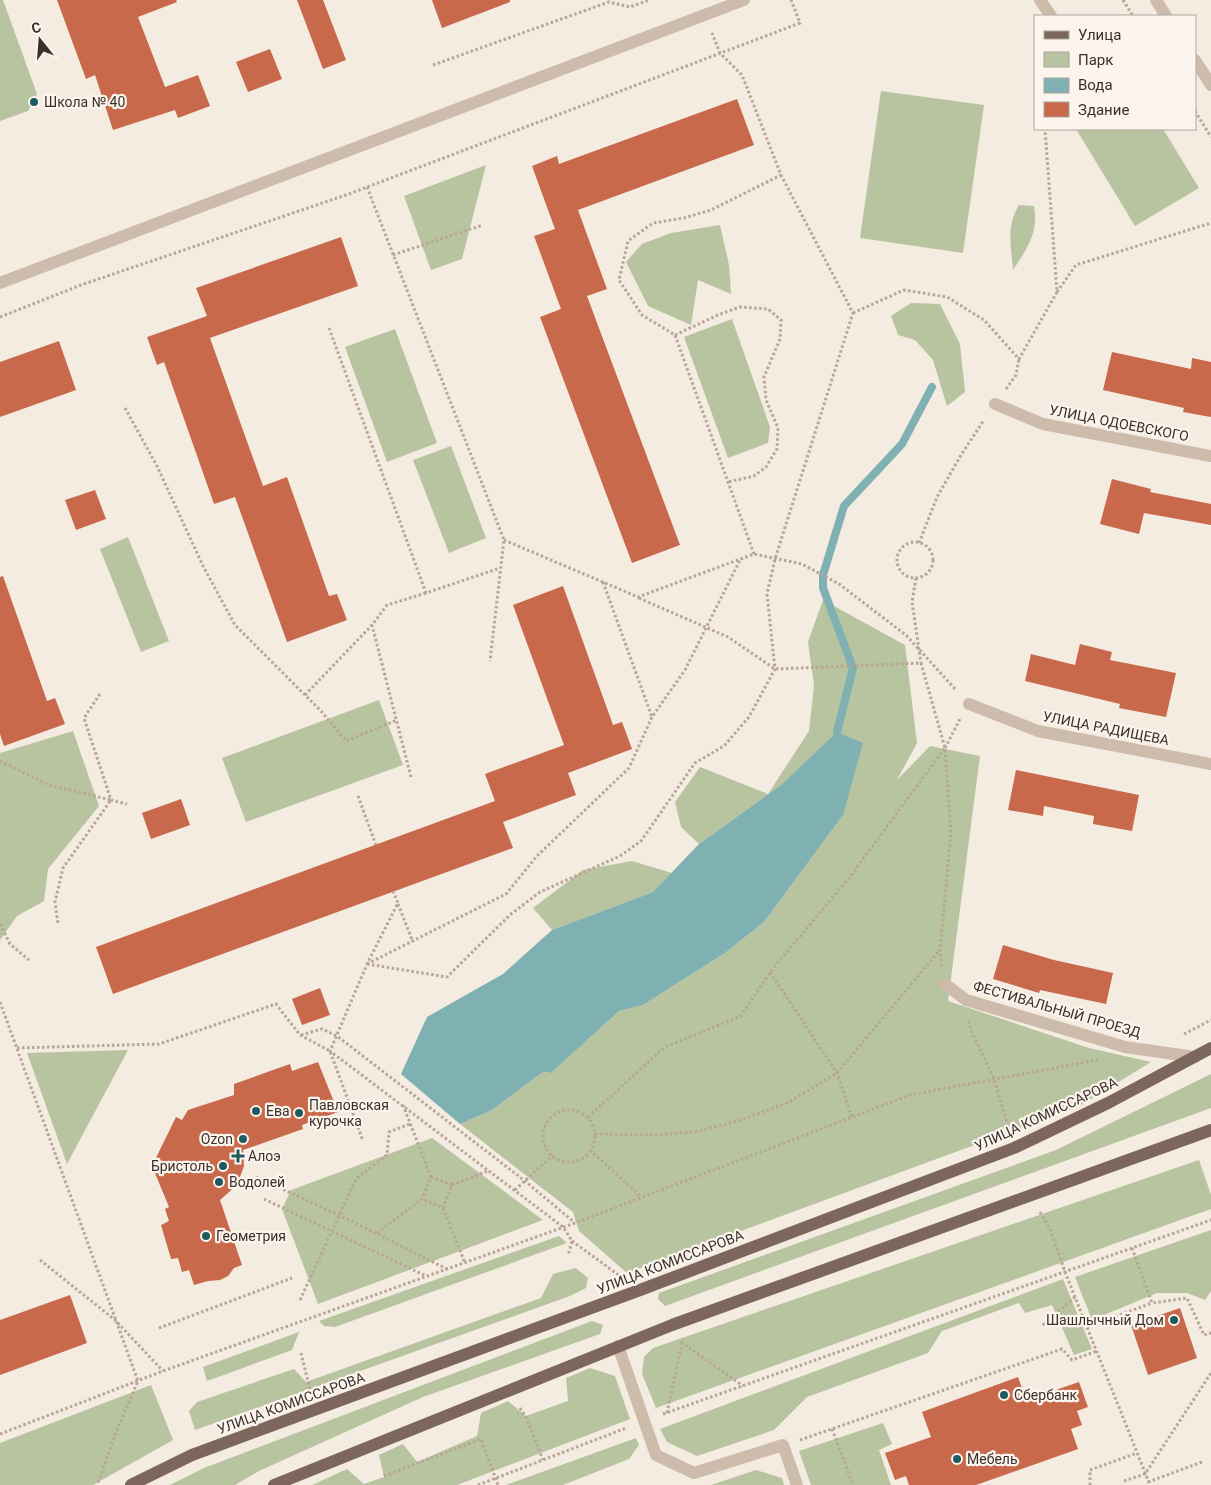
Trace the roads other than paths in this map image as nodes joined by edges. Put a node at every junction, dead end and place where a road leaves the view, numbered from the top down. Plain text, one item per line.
1 (744, 0) edge
2 (1040, 0) edge
3 (1156, 0) edge
4 (1050, 15) edge
5 (1165, 15) edge
6 (1196, 62) edge
7 (1211, 85) edge
8 (0, 283) edge
9 (995, 404) road end
10 (1211, 456) edge
11 (969, 704) road end
12 (1211, 764) edge
13 (945, 984) road end
14 (1211, 1048) edge
15 (1195, 1057) junction
16 (1211, 1130) edge
17 (618, 1346) junction
18 (131, 1485) edge
19 (274, 1485) edge
20 (797, 1485) edge

1 - 8 street
2 - 4 street
3 - 5 street
6 - 7 street
9 - 10 street, УЛИЦА ОДОЕВСКОГО
11 - 12 street, УЛИЦА РАДИЩЕВА
13 - 15 street, ФЕСТИВАЛЬНЫЙ ПРОЕЗД
14 - 15 main road, УЛИЦА КОМИССАРОВА
15 - 18 main road, УЛИЦА КОМИССАРОВА
16 - 17 main road
17 - 19 main road
17 - 20 street

